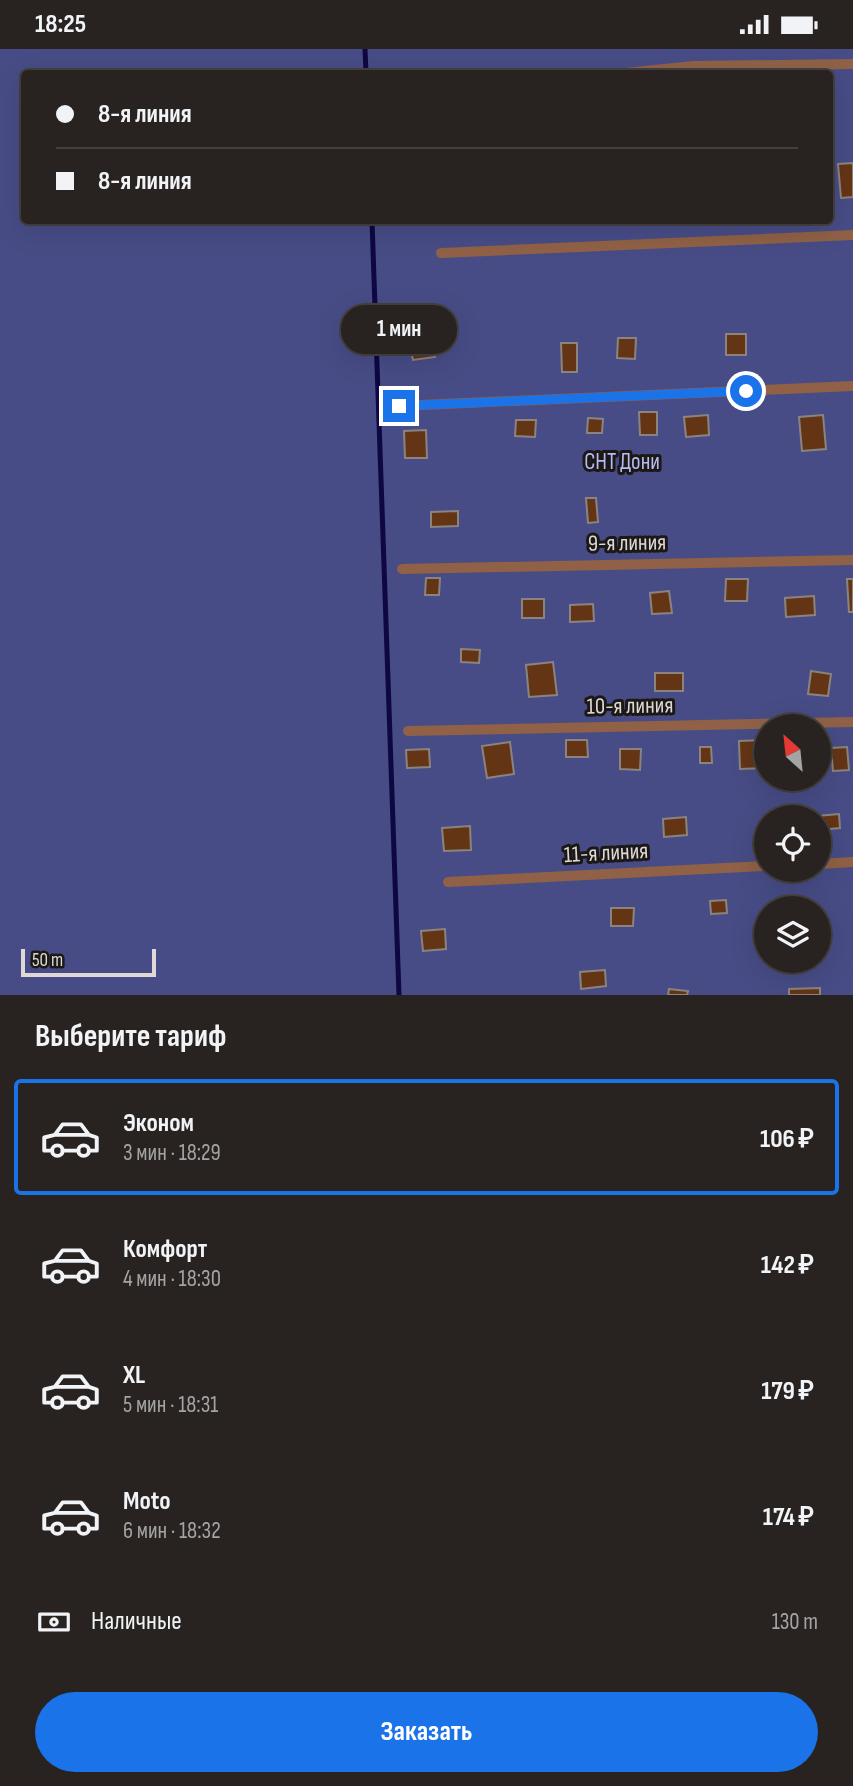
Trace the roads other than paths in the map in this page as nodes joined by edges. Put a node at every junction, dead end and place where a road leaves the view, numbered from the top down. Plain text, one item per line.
1 (853, 64) edge
2 (655, 70) edge
3 (853, 235) edge
4 (441, 253) dead end
5 (853, 386) edge
6 (399, 406) dead end
7 (853, 560) edge
8 (402, 569) dead end
9 (853, 722) edge
10 (408, 731) dead end
11 (853, 862) edge
12 (831, 863) edge
13 (754, 867) edge
14 (448, 882) dead end

1 - 2 lane
3 - 4 lane
5 - 6 lane
7 - 8 lane, 9-я линия
9 - 10 lane, 10-я линия
11 - 12 lane
13 - 14 lane, 11-я линия

